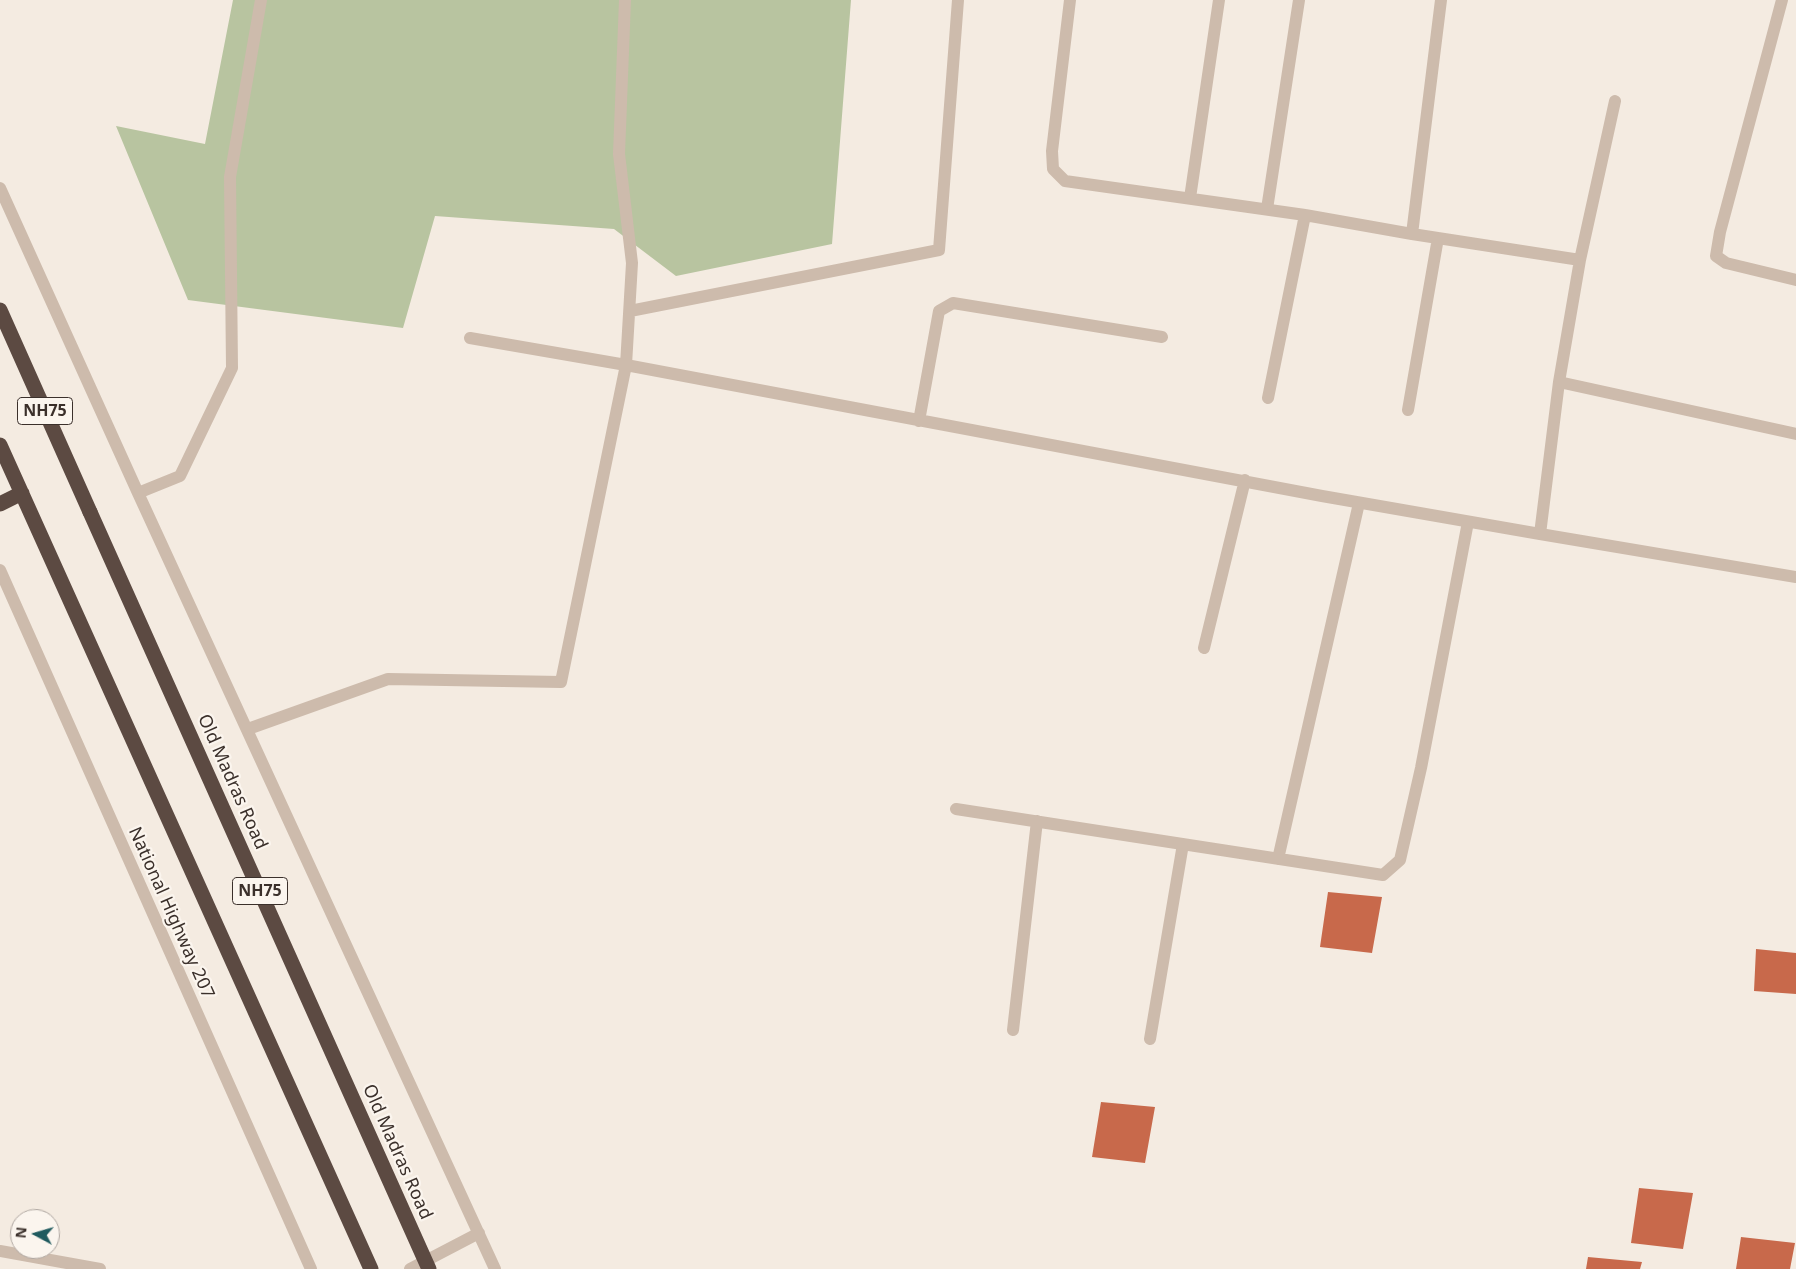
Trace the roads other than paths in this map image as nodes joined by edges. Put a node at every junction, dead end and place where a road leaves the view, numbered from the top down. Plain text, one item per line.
1 (261, 0) edge
2 (625, 0) edge
3 (958, 0) edge
4 (1070, 0) edge
5 (1219, 0) edge
6 (1299, 0) edge
7 (1442, 0) edge
8 (1782, 0) edge
9 (1615, 101) dead end
10 (0, 188) edge
11 (1190, 198) junction
12 (1267, 209) junction
13 (1305, 215) junction
14 (1412, 234) junction
15 (1438, 238) junction
16 (1580, 260) junction
17 (1796, 280) edge
18 (0, 310) edge
19 (630, 311) junction
20 (1162, 337) dead end
21 (470, 338) dead end
22 (626, 365) junction
23 (1559, 382) junction
24 (1268, 398) dead end
25 (1408, 410) dead end
26 (919, 421) junction
27 (1796, 434) edge
28 (0, 445) edge
29 (1245, 480) junction
30 (22, 493) junction
31 (138, 493) junction
32 (1359, 503) junction
33 (0, 504) edge
34 (1468, 522) junction
35 (1540, 534) junction
36 (0, 570) edge
37 (1796, 577) edge
38 (1204, 648) dead end
39 (248, 729) junction
40 (956, 809) dead end
41 (1037, 821) junction
42 (1183, 844) junction
43 (1278, 859) junction
44 (1013, 1030) dead end
45 (1150, 1039) dead end
46 (479, 1233) junction
47 (0, 1251) edge
48 (100, 1269) edge
49 (311, 1269) edge
50 (370, 1269) edge
51 (410, 1269) edge
52 (429, 1269) edge
53 (495, 1269) edge

1 - 31 street
2 - 19 street
3 - 19 street
4 - 11 street
5 - 11 street
6 - 12 street
7 - 14 street
8 - 17 street
9 - 16 street
10 - 31 street
11 - 12 street
12 - 13 street
13 - 14 street
13 - 24 street
14 - 15 street
15 - 16 street
15 - 25 street
16 - 23 street
18 - 52 highway, Old Madras Road / NH75, bridge
19 - 22 street
20 - 26 street
21 - 22 street
22 - 26 street
22 - 39 street
23 - 27 street
23 - 35 street
26 - 29 street
28 - 30 highway, NH75
29 - 32 street
29 - 38 street
30 - 33 highway
30 - 50 highway, NH75
31 - 39 street
32 - 34 street
32 - 43 street
34 - 35 street
34 - 43 street
35 - 37 street
36 - 49 street, National Highway 207
39 - 46 street
40 - 41 street
41 - 42 street
41 - 44 street
42 - 43 street
42 - 45 street
46 - 51 street
46 - 53 street
47 - 48 street

